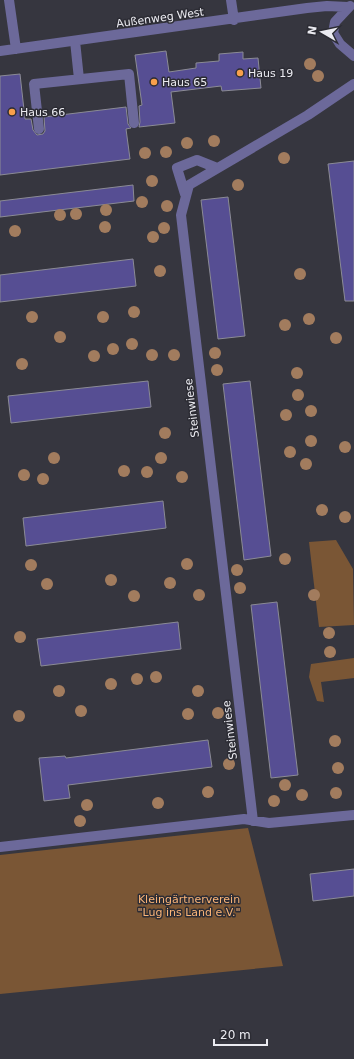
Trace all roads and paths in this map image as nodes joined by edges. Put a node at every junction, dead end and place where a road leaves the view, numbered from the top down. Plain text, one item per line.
1 (9, 0) edge
2 (231, 0) edge
3 (314, 0) edge
4 (351, 6) edge
5 (307, 8) junction
6 (234, 20) junction
7 (75, 41) junction
8 (16, 49) junction
9 (0, 51) edge
10 (354, 56) edge
11 (79, 79) junction
12 (354, 84) edge
13 (134, 123) dead end
14 (39, 130) dead end
15 (217, 168) junction
16 (185, 194) junction
17 (354, 815) edge
18 (253, 821) junction
19 (0, 847) edge

1 - 8 street
2 - 6 street
3 - 5 street
4 - 5 street, Außenweg West
4 - 10 street
5 - 6 street, Außenweg West
6 - 7 street, Außenweg West
7 - 8 street, Außenweg West
7 - 11 street
8 - 9 street, Außenweg West
11 - 13 street
11 - 14 street
12 - 15 street
15 - 16 street
15 - 16 street
16 - 18 street, Steinwiese
17 - 18 street
18 - 19 street

